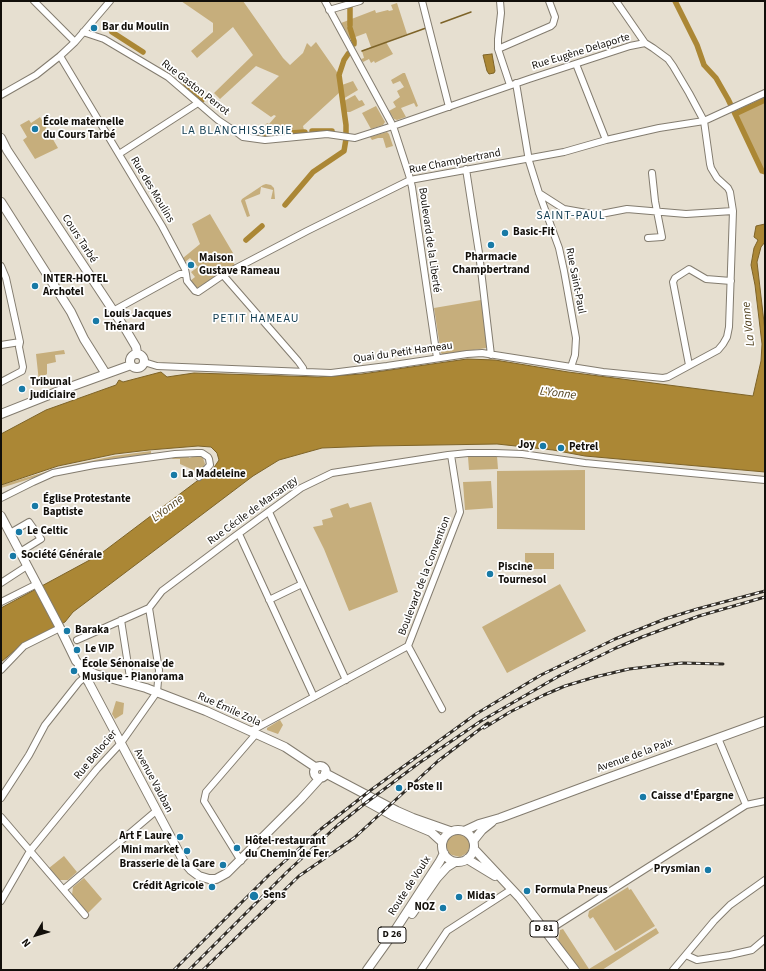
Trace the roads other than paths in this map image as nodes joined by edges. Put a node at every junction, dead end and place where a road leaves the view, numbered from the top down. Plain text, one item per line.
1 (34, 1) edge
2 (110, 1) edge
3 (325, 1) edge
4 (360, 1) edge
5 (422, 1) edge
6 (500, 1) edge
7 (549, 1) edge
8 (616, 1) edge
9 (329, 10) junction
10 (83, 32) junction
11 (75, 42) junction
12 (645, 43) junction
13 (498, 49) junction
14 (60, 56) junction
15 (576, 64) junction
16 (516, 83) junction
17 (510, 85) junction
18 (765, 93) edge
19 (1, 95) edge
20 (198, 103) junction
21 (448, 107) junction
22 (704, 121) junction
23 (393, 126) junction
24 (1, 138) edge
25 (606, 140) junction
26 (119, 154) junction
27 (528, 159) junction
28 (466, 169) junction
29 (652, 173) dead end
30 (410, 180) junction
31 (539, 194) junction
32 (1, 202) edge
33 (658, 212) junction
34 (733, 212) junction
35 (648, 238) dead end
36 (1, 266) edge
37 (186, 274) junction
38 (223, 275) junction
39 (4, 279) edge
40 (731, 281) junction
41 (113, 311) junction
42 (20, 342) junction
43 (1, 344) edge
44 (138, 353) junction
45 (492, 354) junction
46 (437, 358) junction
47 (144, 362) junction
48 (131, 365) junction
49 (689, 365) junction
50 (571, 367) junction
51 (304, 372) junction
52 (106, 374) junction
53 (663, 378) joint
54 (1, 382) edge
55 (1, 414) edge
56 (451, 455) junction
57 (199, 477) dead end
58 (765, 480) edge
59 (1, 498) edge
60 (269, 512) junction
61 (1, 516) edge
62 (10, 533) junction
63 (239, 534) junction
64 (20, 552) junction
65 (27, 566) junction
66 (1, 583) edge
67 (302, 584) junction
68 (38, 586) junction
69 (269, 600) junction
70 (1, 602) edge
71 (149, 608) junction
72 (121, 620) junction
73 (59, 627) junction
74 (77, 640) dead end
75 (408, 646) junction
76 (76, 661) junction
77 (1, 670) edge
78 (95, 674) junction
79 (87, 680) junction
80 (346, 680) junction
81 (131, 684) junction
82 (157, 692) junction
83 (314, 697) junction
84 (442, 709) dead end
85 (765, 721) edge
86 (254, 733) junction
87 (718, 738) junction
88 (121, 743) junction
89 (322, 776) junction
90 (1, 798) edge
91 (765, 801) edge
92 (746, 805) junction
93 (156, 811) junction
94 (1, 816) edge
95 (500, 818) junction
96 (450, 831) junction
97 (464, 831) junction
98 (442, 842) junction
99 (474, 845) junction
100 (30, 850) junction
101 (444, 853) junction
102 (467, 859) junction
103 (241, 861) junction
104 (455, 862) junction
105 (503, 880) junction
106 (765, 880) edge
107 (64, 889) junction
108 (512, 889) junction
109 (1, 901) edge
110 (85, 915) dead end
111 (546, 932) junction
112 (765, 939) edge
113 (686, 955) junction
114 (367, 970) edge
115 (372, 970) edge
116 (421, 970) edge
117 (575, 970) edge
118 (673, 970) edge

1 - 11 street
2 - 10 street
3 - 9 street, Boulevard de la Liberté
4 - 9 street
5 - 21 street
6 - 13 street
7 - 13 street
8 - 12 street
9 - 23 street, Boulevard de la Liberté
10 - 11 street
10 - 20 street, Rue Gaston Perrot
11 - 14 street
12 - 15 street, Rue Eugène Delaporte
12 - 22 street, Rue Eugène Delaporte
13 - 17 street
14 - 19 street
14 - 26 street, Rue des Moulins
15 - 16 street, Rue Eugène Delaporte
15 - 25 street
16 - 17 street, Rue Eugène Delaporte
16 - 27 street, Rue Saint-Paul
17 - 21 street, Rue Eugène Delaporte
18 - 22 street, Rue Champbertrand
20 - 23 street, Rue Gaston Perrot
20 - 26 street
21 - 23 street, Rue Eugène Delaporte
22 - 25 street, Rue Champbertrand
22 - 34 street, Rue Eugène Delaporte
23 - 30 street, Boulevard de la Liberté
24 - 41 main road, Cours Tarbé
25 - 27 street, Rue Champbertrand
26 - 37 street, Rue des Moulins
27 - 28 street, Rue Champbertrand
27 - 31 street, Rue Saint-Paul
28 - 30 street, Rue Champbertrand
28 - 45 street
29 - 33 street
30 - 38 street, Rue Champbertrand
30 - 46 street, Boulevard de la Liberté
31 - 33 street
31 - 50 street, Rue Saint-Paul
32 - 52 main road
33 - 34 street
33 - 35 street
34 - 40 street, Rue Eugène Delaporte
36 - 39 street
37 - 38 street, Rue Champbertrand
37 - 41 street
38 - 51 street
39 - 42 street
40 - 49 street, Rue Eugène Delaporte
40 - 49 street
41 - 44 main road, Cours Tarbé
42 - 43 street
42 - 54 street
44 - 47 main road
44 - 48 main road
45 - 46 street, Quai du Petit Hameau
45 - 50 street, Quai du Petit Hameau
46 - 51 street, Quai du Petit Hameau
47 - 48 main road
47 - 51 street, Quai du Petit Hameau
48 - 52 main road
49 - 53 street, Rue Eugène Delaporte
50 - 53 street, Quai du Petit Hameau
52 - 55 main road
56 - 58 street, Rue Cécile de Marsangy
56 - 60 street, Rue Cécile de Marsangy
56 - 75 street, Boulevard de la Convention
57 - 59 street
60 - 63 street, Rue Cécile de Marsangy
60 - 67 street
61 - 62 main road, Rue Émile Zola
62 - 64 main road, Rue Émile Zola
62 - 64 street
63 - 69 street
63 - 71 street, Rue Cécile de Marsangy
64 - 65 main road, Rue Émile Zola
65 - 66 street
65 - 68 main road, Rue Émile Zola
67 - 69 street
67 - 80 street
68 - 70 street
68 - 73 main road, Rue Émile Zola
69 - 83 street
71 - 72 street, Rue Cécile de Marsangy
71 - 82 street
72 - 74 street, Rue Cécile de Marsangy
72 - 81 street
73 - 76 main road, Rue Émile Zola
73 - 77 street
75 - 80 street, Boulevard de la Convention
75 - 84 street
76 - 78 main road, Rue Émile Zola
76 - 79 main road, Avenue Vauban
78 - 79 main road
78 - 81 main road, Rue Émile Zola
79 - 88 main road, Avenue Vauban
79 - 90 street
80 - 83 street, Boulevard de la Convention
81 - 82 main road, Rue Émile Zola
82 - 86 main road, Rue Émile Zola
82 - 88 street, Rue Bellocier
83 - 86 street, Boulevard de la Convention
85 - 87 main road, Avenue de la Paix
86 - 89 main road, Rue Émile Zola
86 - 103 street
87 - 92 street
87 - 95 main road, Avenue de la Paix
88 - 93 main road, Avenue Vauban
88 - 100 street, Rue Bellocier
89 - 96 main road
89 - 98 main road
89 - 103 main road
91 - 92 street
92 - 111 street
93 - 103 main road, Avenue Vauban
93 - 107 street
94 - 100 street
95 - 97 main road
95 - 99 main road
96 - 97 main road
96 - 98 main road
97 - 99 main road
98 - 101 main road
99 - 102 main road
99 - 105 main road, D 81
100 - 107 street
100 - 109 street, Rue Bellocier
101 - 104 main road
101 - 114 main road, Route de Voulx / D 26
102 - 104 main road
102 - 105 main road, D 81
104 - 115 main road, Route de Voulx / D 26
105 - 108 main road, D 81
106 - 113 street
107 - 110 street
108 - 111 main road, D 81
108 - 116 street
111 - 117 main road, D 81
112 - 113 street
113 - 118 street

